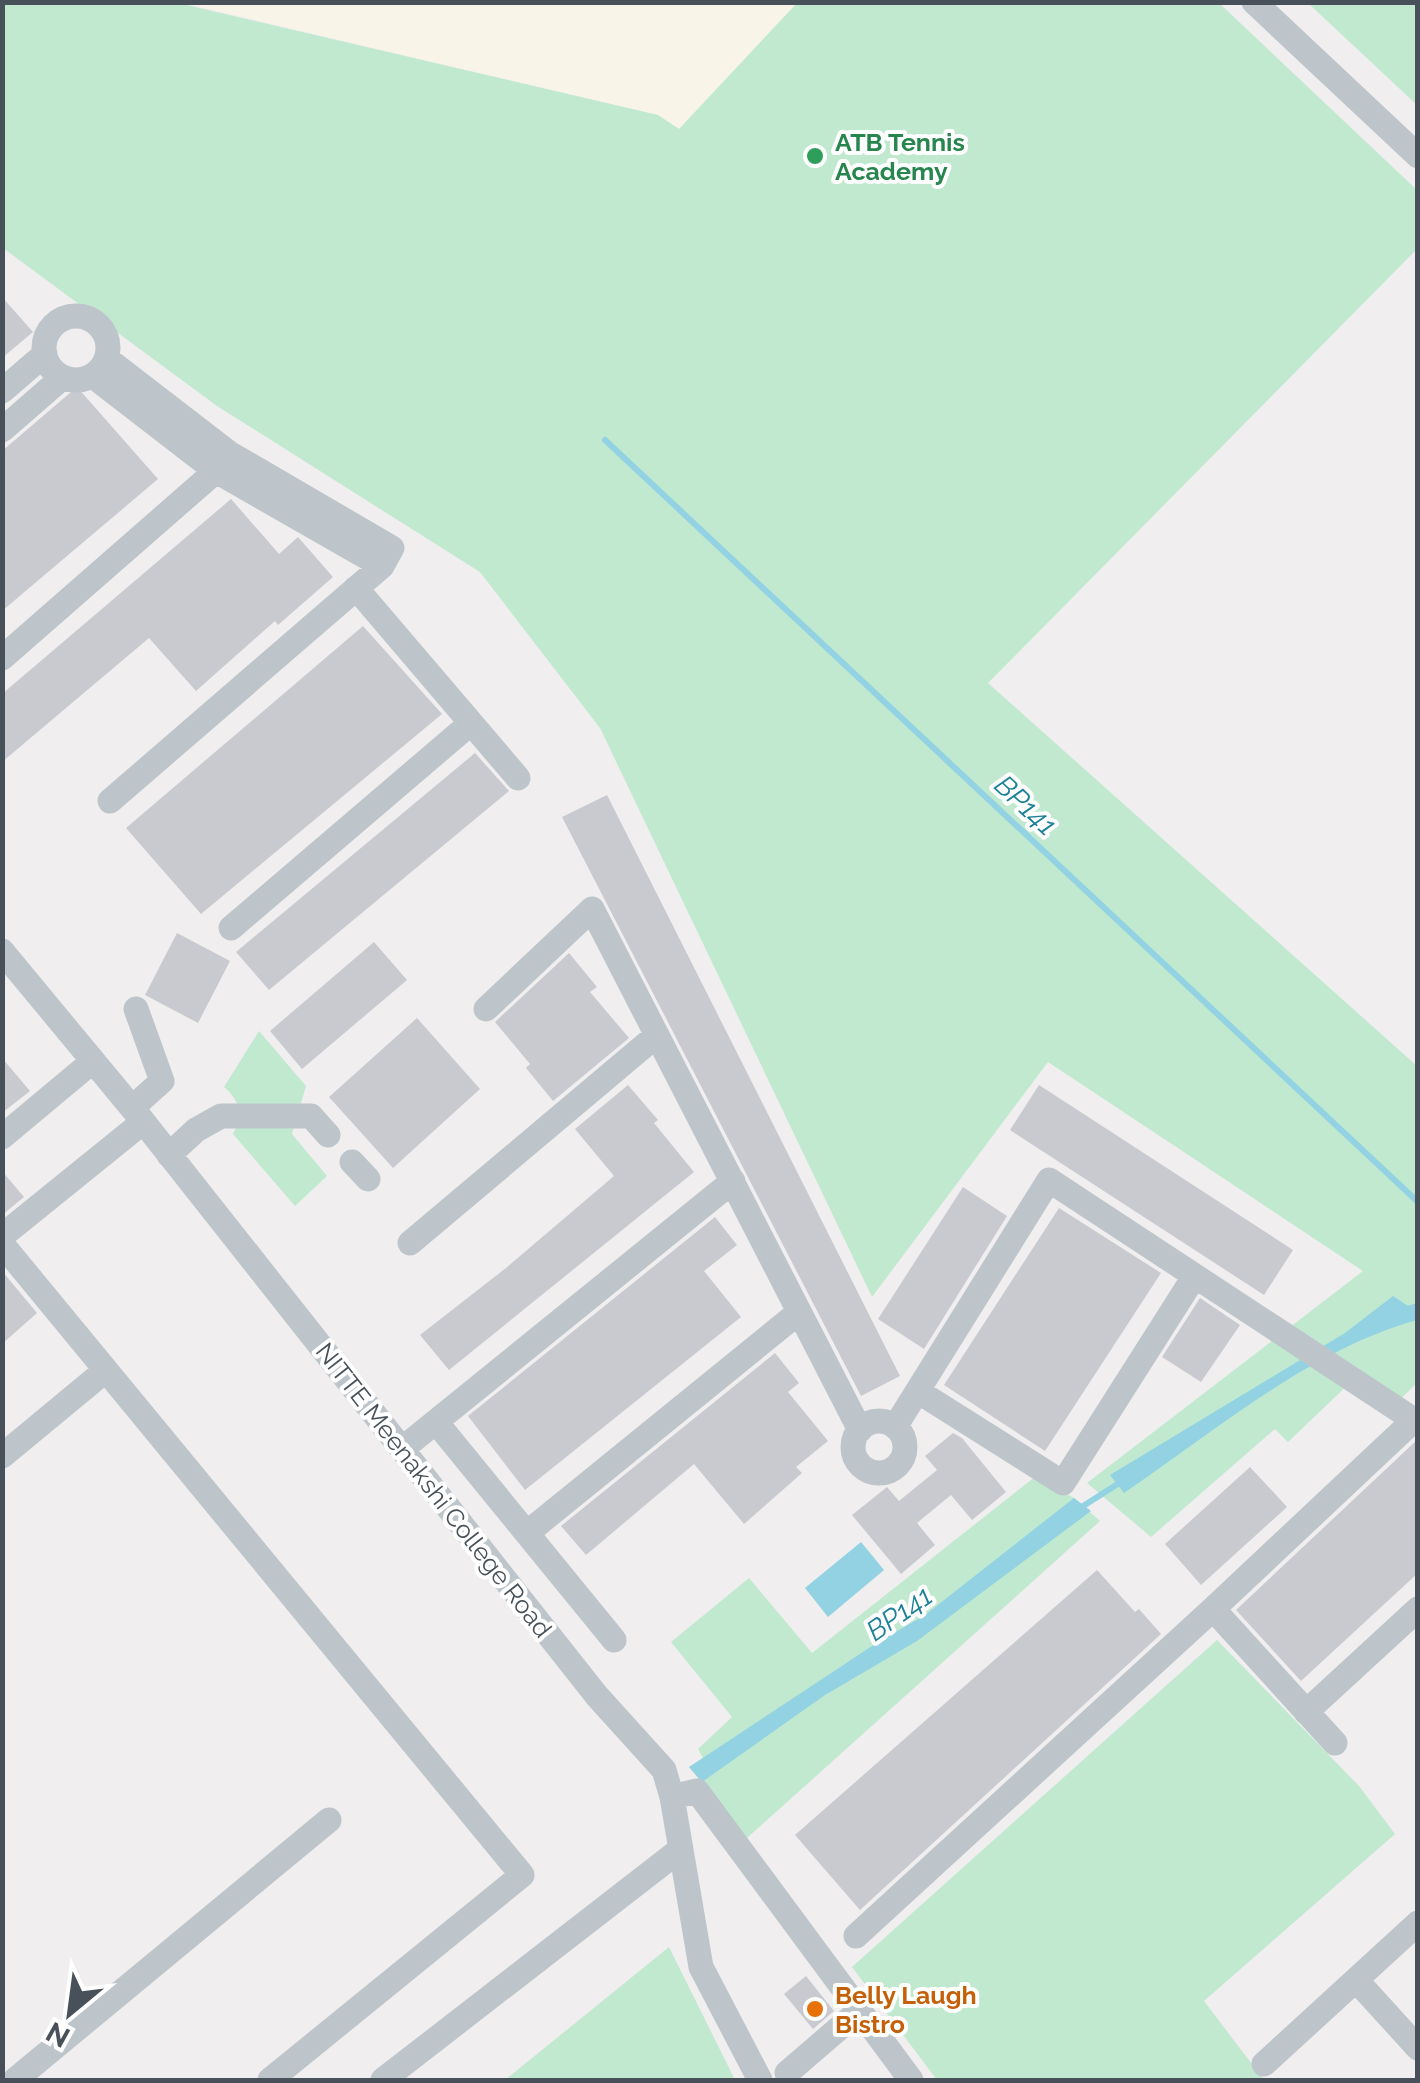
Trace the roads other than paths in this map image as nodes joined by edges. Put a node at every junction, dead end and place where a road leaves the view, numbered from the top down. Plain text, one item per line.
1 (1254, 2) edge
2 (1418, 156) edge
3 (44, 354) junction
4 (100, 368) junction
5 (63, 377) junction
6 (2, 391) edge
7 (2, 430) edge
8 (223, 462) junction
9 (356, 588) junction
10 (2, 658) edge
11 (471, 722) junction
12 (518, 778) dead end
13 (110, 801) dead end
14 (231, 928) dead end
15 (3, 953) edge
16 (136, 1009) dead end
17 (486, 1009) dead end
18 (657, 1035) junction
19 (93, 1060) junction
20 (138, 1115) junction
21 (328, 1135) dead end
22 (2, 1137) edge
23 (169, 1155) junction
24 (733, 1181) junction
25 (2, 1236) edge
26 (410, 1243) dead end
27 (2, 1244) edge
28 (1194, 1277) junction
29 (798, 1313) junction
30 (106, 1370) junction
31 (919, 1392) junction
32 (436, 1422) junction
33 (895, 1428) junction
34 (860, 1430) junction
35 (402, 1450) junction
36 (2, 1456) edge
37 (527, 1533) junction
38 (1213, 1609) junction
39 (1418, 1609) edge
40 (614, 1640) dead end
41 (1306, 1712) junction
42 (1335, 1743) dead end
43 (672, 1797) junction
44 (329, 1820) dead end
45 (681, 1849) junction
46 (1418, 1922) edge
47 (856, 1936) dead end
48 (1356, 1980) junction
49 (859, 2011) junction
50 (1418, 2048) edge
51 (1264, 2064) dead end
52 (787, 2073) dead end
53 (400, 2075) edge
54 (15, 2080) edge
55 (270, 2080) edge
56 (760, 2080) edge
57 (910, 2080) edge

1 - 2 street
3 - 4 street
3 - 5 street
3 - 6 street
4 - 5 street
4 - 8 street
5 - 7 street
8 - 9 street
8 - 10 street
9 - 11 street
9 - 13 street
11 - 12 street
11 - 14 street
15 - 19 street, NITTE Meenakshi College Road
16 - 20 street
17 - 18 street
18 - 24 street
18 - 26 street
19 - 20 street, NITTE Meenakshi College Road
19 - 22 street
20 - 23 street, NITTE Meenakshi College Road
20 - 25 street
21 - 23 street
23 - 35 street, NITTE Meenakshi College Road
24 - 29 street
24 - 32 street
27 - 30 street
28 - 31 street
28 - 31 street
28 - 38 street
29 - 34 street
29 - 37 street
30 - 36 street
30 - 55 street
31 - 33 street
32 - 35 street
32 - 37 street
33 - 34 street
33 - 34 street
35 - 43 street, NITTE Meenakshi College Road
37 - 40 street
38 - 41 street
38 - 47 street
39 - 41 street
41 - 42 street
43 - 45 street, NITTE Meenakshi College Road
43 - 49 street
44 - 54 street
45 - 53 street
45 - 56 street, NITTE Meenakshi College Road
46 - 48 street
48 - 50 street
48 - 51 street
49 - 52 street
49 - 57 street

